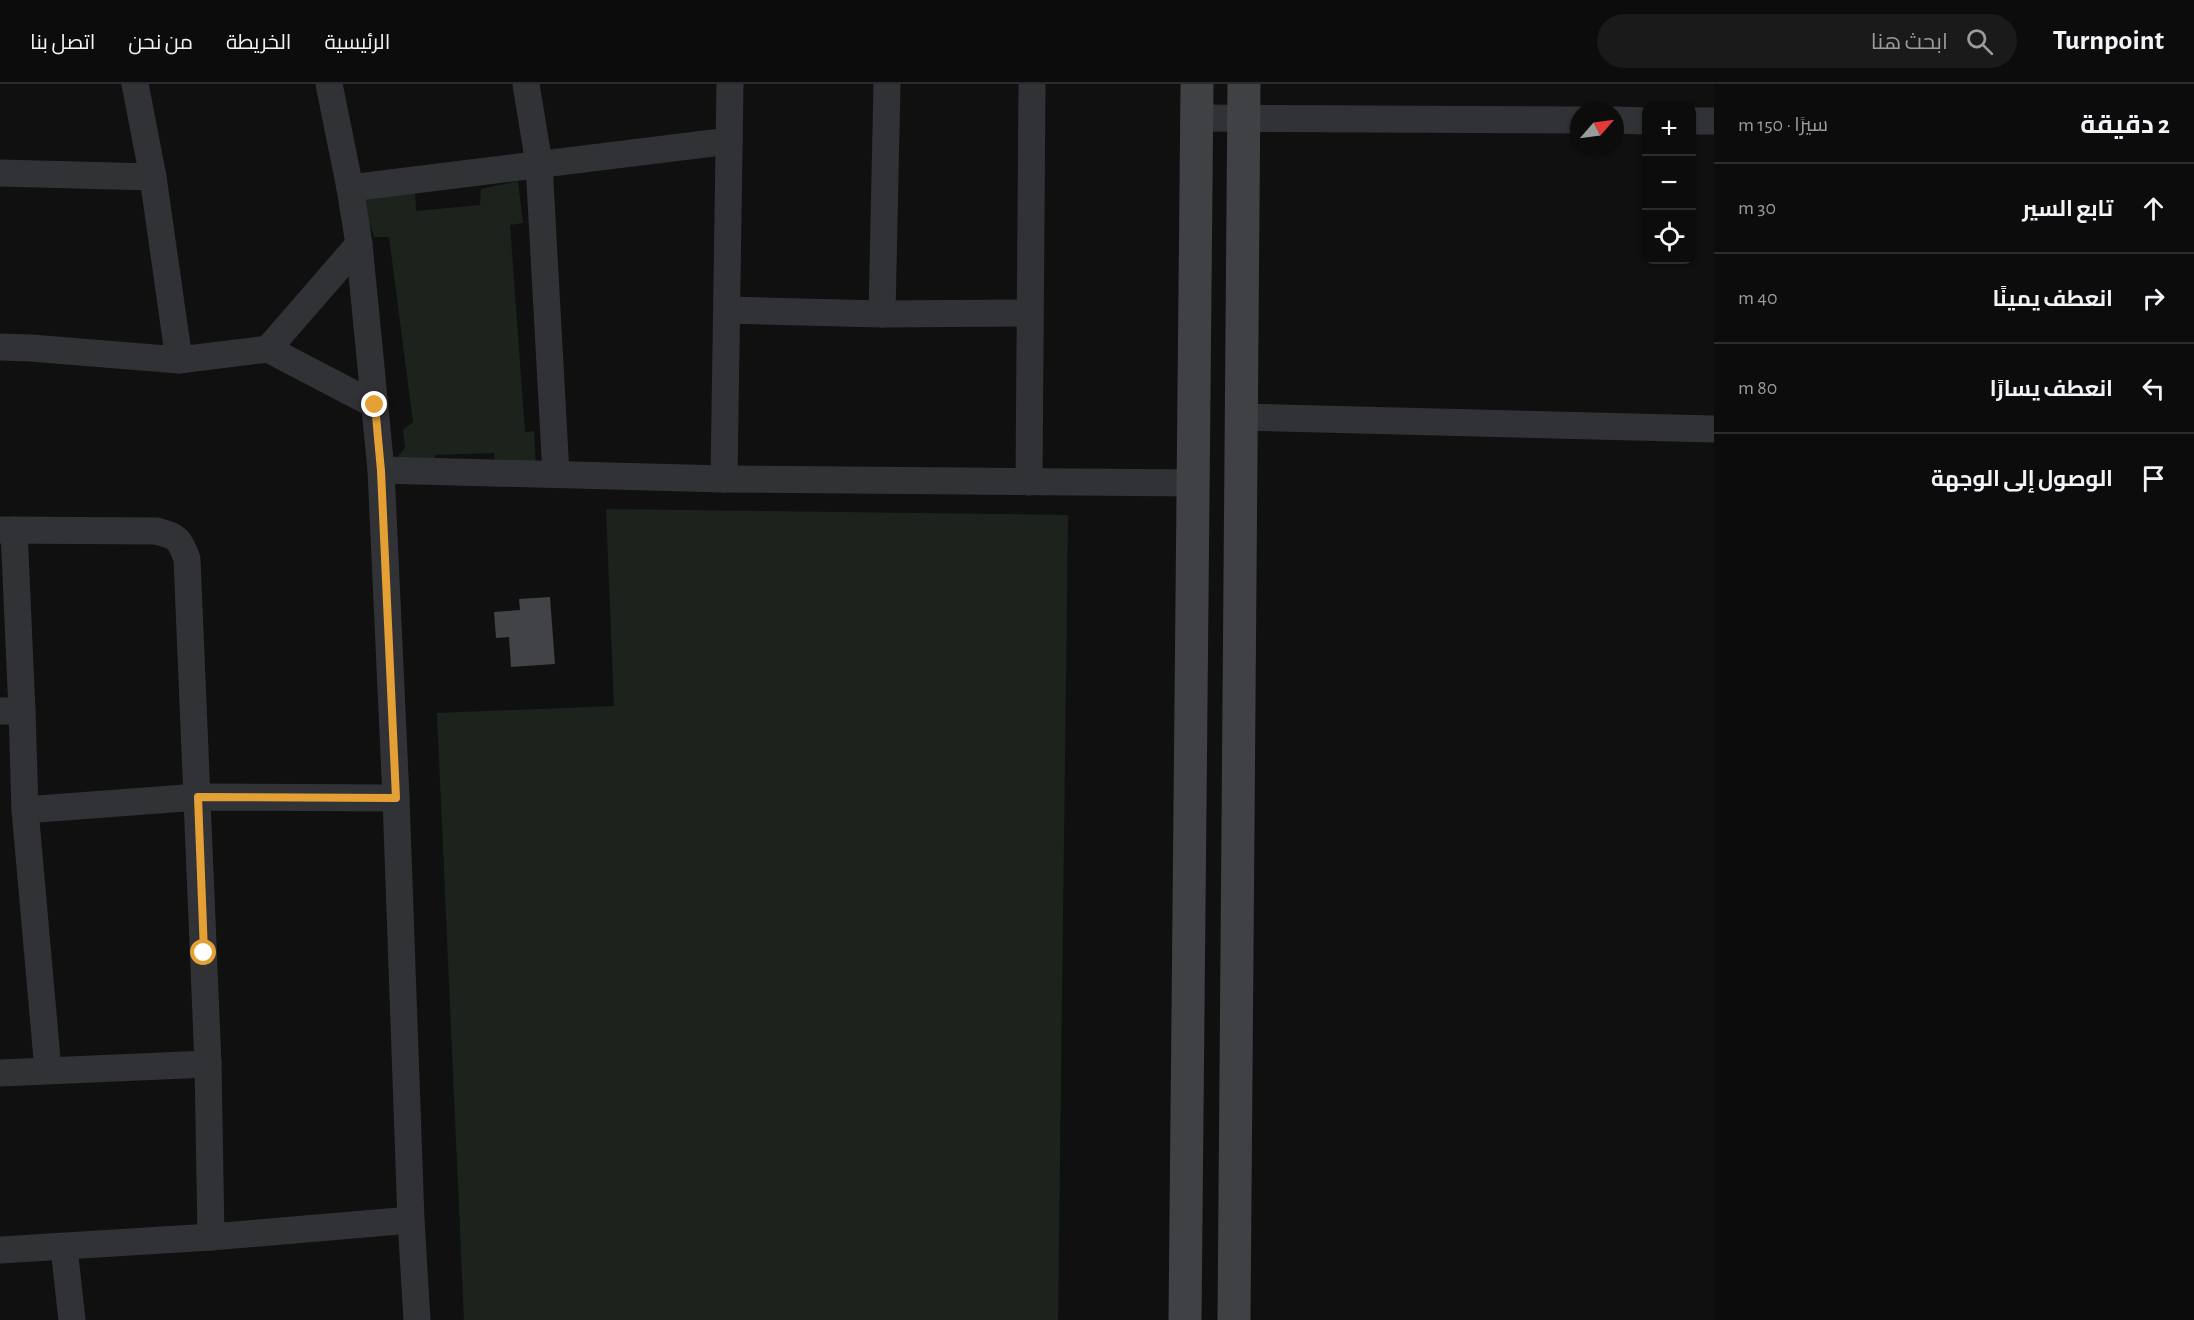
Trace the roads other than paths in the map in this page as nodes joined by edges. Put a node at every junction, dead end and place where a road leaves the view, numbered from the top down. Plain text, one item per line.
1 (135, 84) edge
2 (329, 84) edge
3 (526, 84) edge
4 (730, 84) edge
5 (887, 84) edge
6 (1032, 84) edge
7 (1197, 84) edge
8 (1244, 84) edge
9 (1197, 118) junction
10 (1243, 119) junction
11 (1570, 120) edge
12 (1624, 120) edge
13 (1642, 121) edge
14 (1696, 121) edge
15 (1714, 121) edge
16 (729, 141) junction
17 (539, 164) junction
18 (0, 173) edge
19 (153, 177) junction
20 (350, 188) junction
21 (359, 244) junction
22 (728, 310) junction
23 (1030, 313) junction
24 (882, 314) junction
25 (0, 348) edge
26 (268, 349) junction
27 (179, 360) junction
28 (375, 405) junction
29 (1242, 417) junction
30 (1714, 429) edge
31 (381, 471) junction
32 (556, 474) junction
33 (724, 478) junction
34 (1029, 482) junction
35 (1195, 483) junction
36 (7, 530) edge
37 (11, 711) edge
38 (198, 797) junction
39 (396, 798) junction
40 (25, 810) junction
41 (1190, 946) junction
42 (1237, 950) junction
43 (208, 1064) junction
44 (48, 1070) junction
45 (0, 1073) edge
46 (411, 1220) junction
47 (211, 1237) junction
48 (64, 1248) junction
49 (0, 1251) edge
50 (72, 1320) edge
51 (417, 1320) edge
52 (1185, 1320) edge
53 (1234, 1320) edge

1 - 19 street
2 - 20 street
3 - 17 street
4 - 16 street
5 - 24 street
6 - 23 street
7 - 9 main road
8 - 10 main road
9 - 10 street
9 - 35 main road
10 - 11 street
10 - 29 main road
12 - 13 street
14 - 15 street
16 - 17 street
16 - 22 street
17 - 20 street
17 - 32 street
18 - 19 street
19 - 27 street
20 - 21 street
21 - 26 street
21 - 28 street
22 - 24 street
22 - 33 street
23 - 24 street
23 - 34 street
25 - 27 street
26 - 27 street
26 - 28 street
28 - 31 street
29 - 30 street
29 - 42 main road
31 - 32 street
31 - 39 street
32 - 33 street
33 - 34 street
34 - 35 street
35 - 41 main road
36 - 37 street
36 - 38 street
37 - 40 street
38 - 39 street
38 - 40 street
38 - 43 street
39 - 46 street
40 - 44 street
41 - 42 main road
41 - 52 main road
42 - 53 main road
43 - 44 street
43 - 47 street
44 - 45 street
46 - 47 street
46 - 51 street
47 - 48 street
48 - 49 street
48 - 50 street

